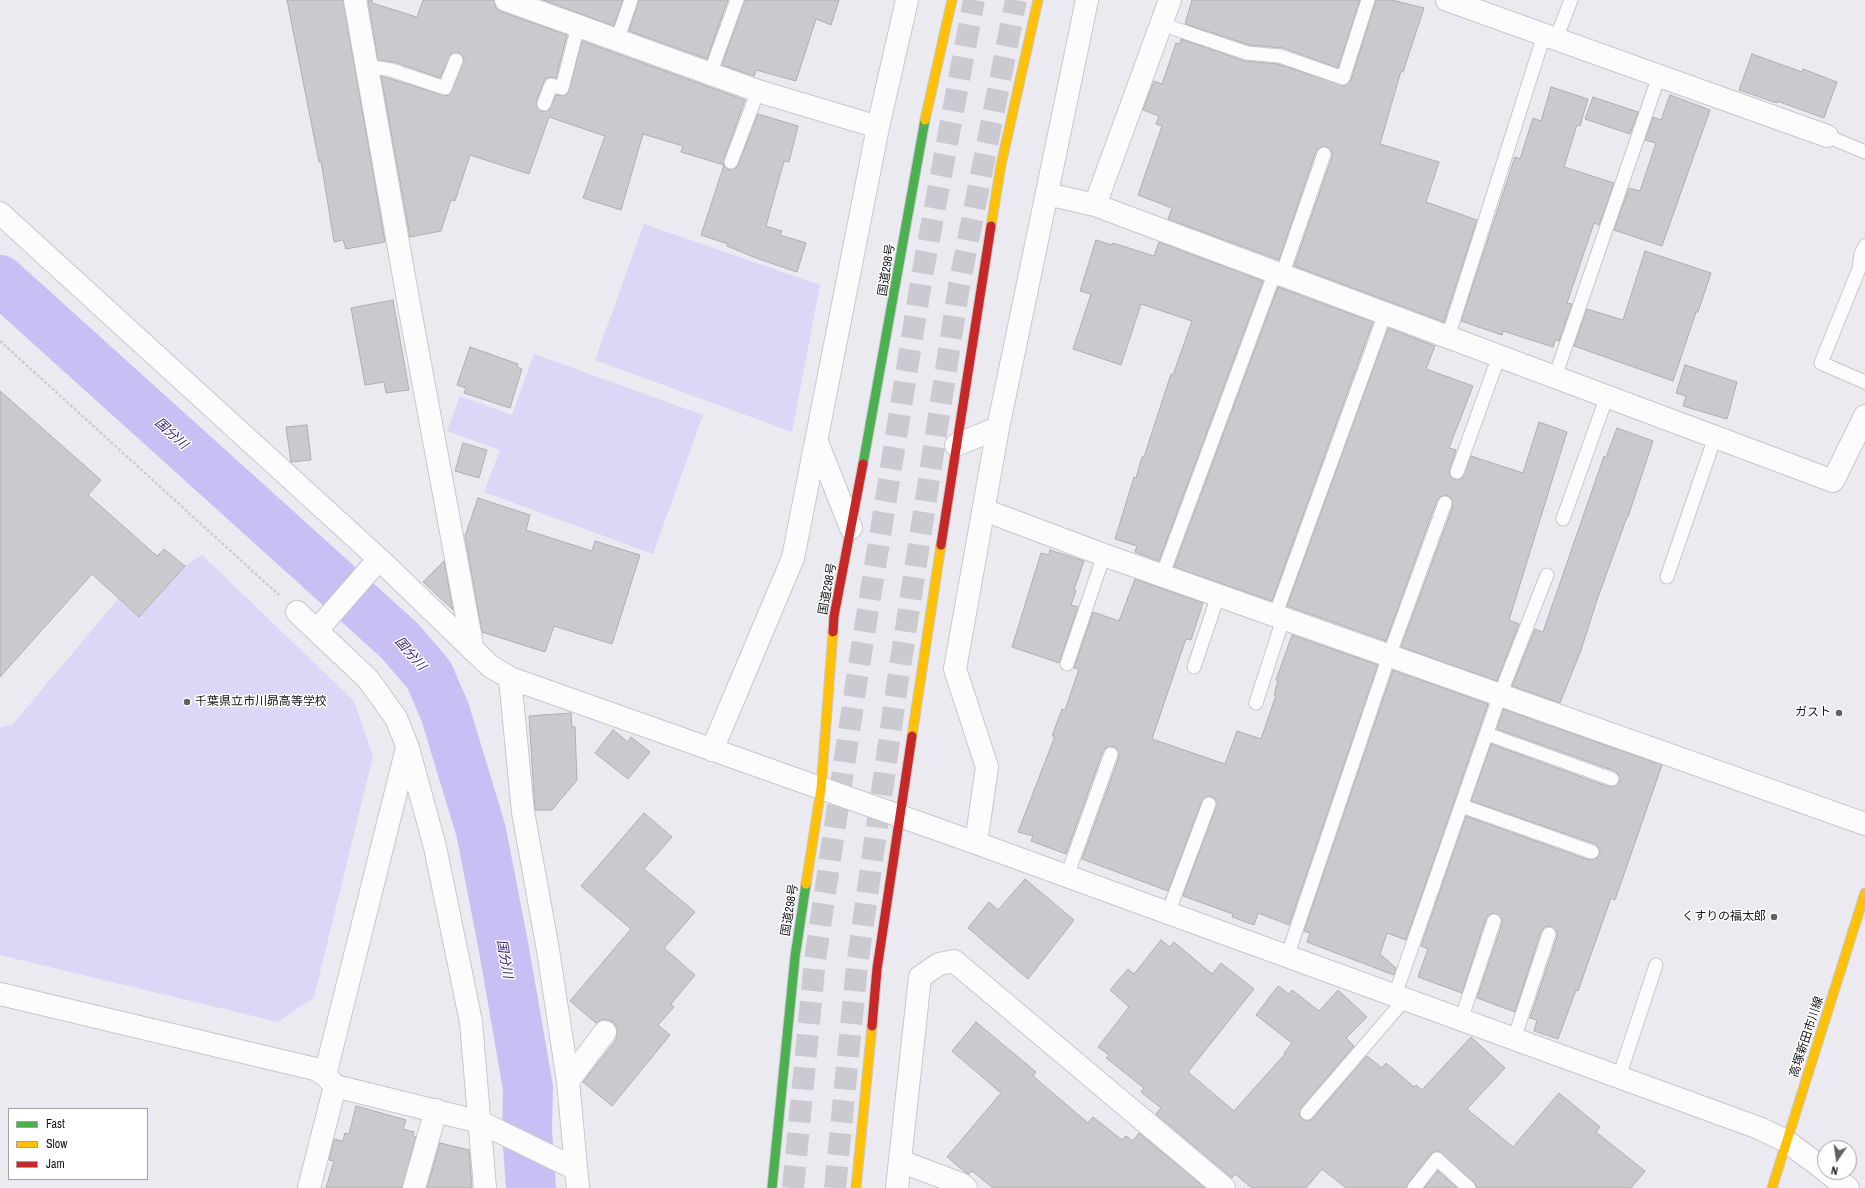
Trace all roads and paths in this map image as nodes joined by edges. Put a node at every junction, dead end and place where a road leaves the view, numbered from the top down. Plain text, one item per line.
1 (355, 0) edge
2 (506, 0) edge
3 (631, 0) edge
4 (737, 0) edge
5 (907, 0) edge
6 (952, 0) edge
7 (1038, 0) edge
8 (1087, 0) edge
9 (1170, 0) edge
10 (1368, 0) edge
11 (1447, 0) edge
12 (1571, 0) edge
13 (1161, 24) junction
14 (578, 26) junction
15 (1550, 37) junction
16 (617, 40) junction
17 (456, 60) dead end
18 (367, 66) junction
19 (710, 74) junction
20 (1659, 76) junction
21 (758, 92) junction
22 (544, 104) dead end
23 (878, 127) junction
24 (1827, 136) joint
25 (1865, 152) edge
26 (1324, 154) dead end
27 (731, 162) dead end
28 (1047, 194) junction
29 (1095, 205) junction
30 (0, 212) edge
31 (1865, 246) edge
32 (1278, 273) junction
33 (1386, 314) junction
34 (1448, 337) junction
35 (0, 341) edge
36 (1499, 356) junction
37 (1555, 377) junction
38 (1865, 382) edge
39 (1607, 396) junction
40 (1865, 416) edge
41 (998, 428) junction
42 (1715, 437) junction
43 (816, 441) junction
44 (956, 446) junction
45 (1457, 472) dead end
46 (1445, 503) dead end
47 (984, 510) junction
48 (1563, 519) dead end
49 (851, 528) junction
50 (1104, 555) junction
51 (375, 563) junction
52 (1547, 575) dead end
53 (1162, 576) junction
54 (1667, 577) dead end
55 (1218, 596) junction
56 (297, 612) joint
57 (1279, 618) junction
58 (321, 625) junction
59 (473, 650) junction
60 (1389, 656) junction
61 (1067, 664) dead end
62 (1194, 667) dead end
63 (510, 678) junction
64 (1500, 695) junction
65 (1256, 703) dead end
66 (1487, 734) junction
67 (408, 748) junction
68 (712, 750) junction
69 (1111, 754) dead end
70 (1612, 778) dead end
71 (821, 789) junction
72 (1209, 804) dead end
73 (1462, 806) junction
74 (901, 817) junction
75 (1865, 824) edge
76 (976, 843) junction
77 (1592, 852) dead end
78 (1067, 876) junction
79 (1865, 893) edge
80 (1168, 913) junction
81 (1494, 921) dead end
82 (1549, 934) dead end
83 (1287, 957) junction
84 (1656, 966) dead end
85 (0, 994) edge
86 (1400, 997) junction
87 (1461, 1020) junction
88 (605, 1032) dead end
89 (1514, 1039) junction
90 (1619, 1077) junction
91 (330, 1080) junction
92 (568, 1081) junction
93 (436, 1110) junction
94 (1307, 1113) dead end
95 (487, 1125) junction
96 (1786, 1141) junction
97 (900, 1161) junction
98 (1817, 1164) edge
99 (572, 1173) edge
100 (1838, 1180) edge
101 (309, 1188) edge
102 (414, 1188) edge
103 (485, 1188) edge
104 (772, 1188) edge
105 (856, 1188) edge
106 (897, 1188) edge
107 (966, 1188) edge
108 (1224, 1188) edge
109 (1414, 1188) edge
110 (1469, 1188) edge
111 (1772, 1188) edge
112 (1848, 1188) edge

1 - 18 street
2 - 14 street
3 - 16 lane
4 - 19 lane
5 - 23 street
6 - 49 main road, 国道298号
7 - 44 main road
8 - 28 street
9 - 13 street
10 - 13 lane
11 - 15 street
12 - 15 lane
13 - 29 street
14 - 16 street
14 - 22 lane
15 - 20 street
15 - 34 lane
16 - 19 street
17 - 18 lane
18 - 59 street
19 - 21 street
20 - 24 street
20 - 37 lane
21 - 23 street
21 - 27 lane
23 - 43 street
24 - 25 lane
26 - 32 lane
28 - 29 street
28 - 41 street
29 - 32 street
30 - 51 street
31 - 38 lane
32 - 33 street
32 - 53 lane
33 - 34 street
33 - 57 lane
34 - 36 street
35 - 56 path
36 - 37 street
36 - 45 lane
37 - 39 street
39 - 42 street
39 - 48 lane
40 - 42 street
41 - 44 street
41 - 47 street
42 - 54 lane
43 - 49 street
43 - 68 street
44 - 74 main road
46 - 60 lane
47 - 50 street
47 - 76 street
49 - 71 main road, 国道298号
50 - 53 street
50 - 61 lane
51 - 58 street
51 - 59 street
52 - 64 lane
53 - 55 street
55 - 57 street
55 - 62 lane
56 - 58 street
57 - 60 street
57 - 65 lane
58 - 67 street
59 - 63 street
60 - 64 street
60 - 83 lane
63 - 68 street
63 - 92 street
64 - 66 lane
64 - 75 street
66 - 70 lane
66 - 73 lane
67 - 91 street
67 - 95 street
68 - 71 street
69 - 78 lane
71 - 74 street
71 - 104 main road, 国道298号
72 - 80 lane
73 - 77 lane
73 - 86 lane
74 - 76 street
74 - 105 main road
76 - 78 street
78 - 80 street
79 - 96 main road, 高塚新田市川線
80 - 83 street
81 - 87 lane
82 - 89 lane
83 - 86 street
84 - 90 lane
85 - 91 street
86 - 87 street
86 - 94 lane
87 - 89 street
88 - 92 street
89 - 90 street
90 - 96 street
91 - 93 street
91 - 101 street
92 - 99 street
93 - 95 street
93 - 102 street
95 - 99 street
95 - 103 street
96 - 98 street
96 - 111 main road, 高塚新田市川線
97 - 106 street
97 - 107 street
97 - 108 street
100 - 112 street
109 - 110 lane

